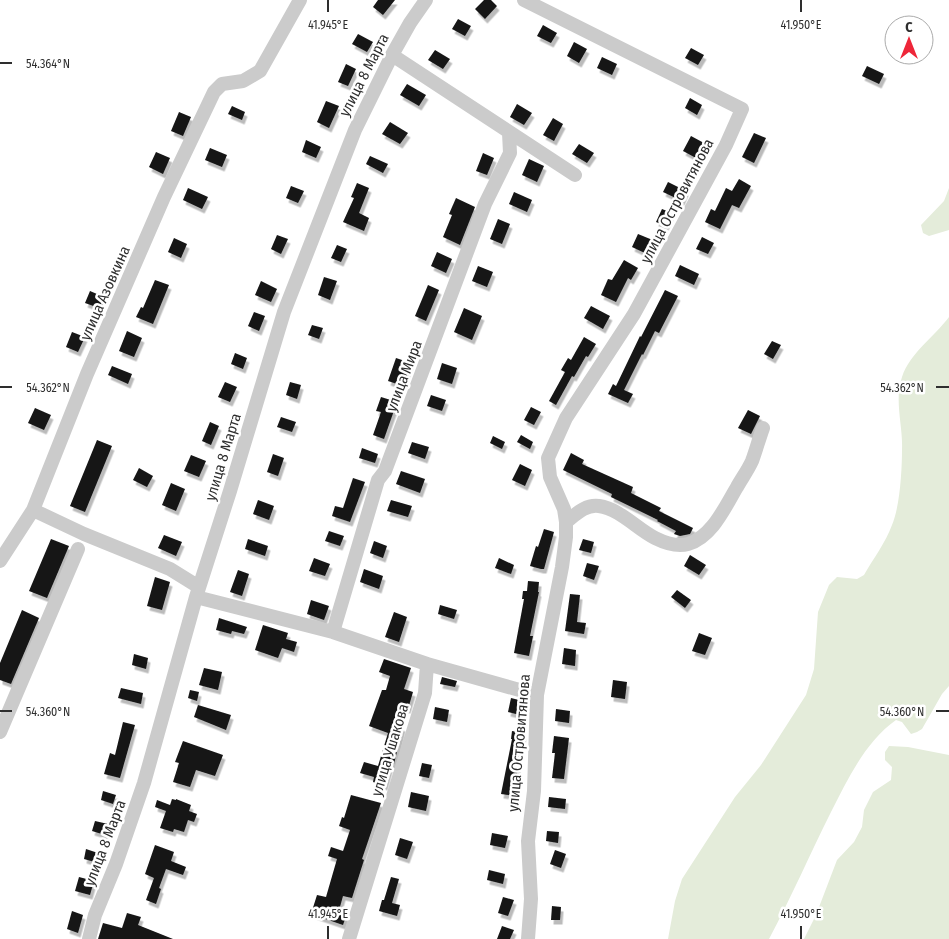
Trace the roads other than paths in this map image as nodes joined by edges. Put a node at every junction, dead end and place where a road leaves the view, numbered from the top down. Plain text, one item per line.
1 (300, 0) edge
2 (426, 0) edge
3 (524, 0) edge
4 (392, 55) junction
5 (509, 133) junction
6 (575, 176) dead end
7 (763, 428) dead end
8 (33, 510) junction
9 (566, 522) junction
10 (78, 549) dead end
11 (0, 561) edge
12 (198, 592) junction
13 (333, 632) junction
14 (427, 664) junction
15 (537, 694) junction
16 (0, 732) edge
17 (89, 939) edge
18 (349, 939) edge
19 (528, 939) edge

1 - 8 street, улица Азовкина
2 - 4 street, улица 8 Марта
3 - 9 street, улица Островитянова
4 - 5 street
4 - 12 street, улица 8 Марта
5 - 6 street
5 - 13 street, улица Мира
7 - 9 street
8 - 11 street, улица Азовкина
8 - 12 street
9 - 15 street, улица Островитянова
10 - 16 street
12 - 13 street
12 - 17 street, улица 8 Марта
13 - 14 street
14 - 15 street
14 - 18 street, улица Ушакова
15 - 19 street, улица Островитянова

